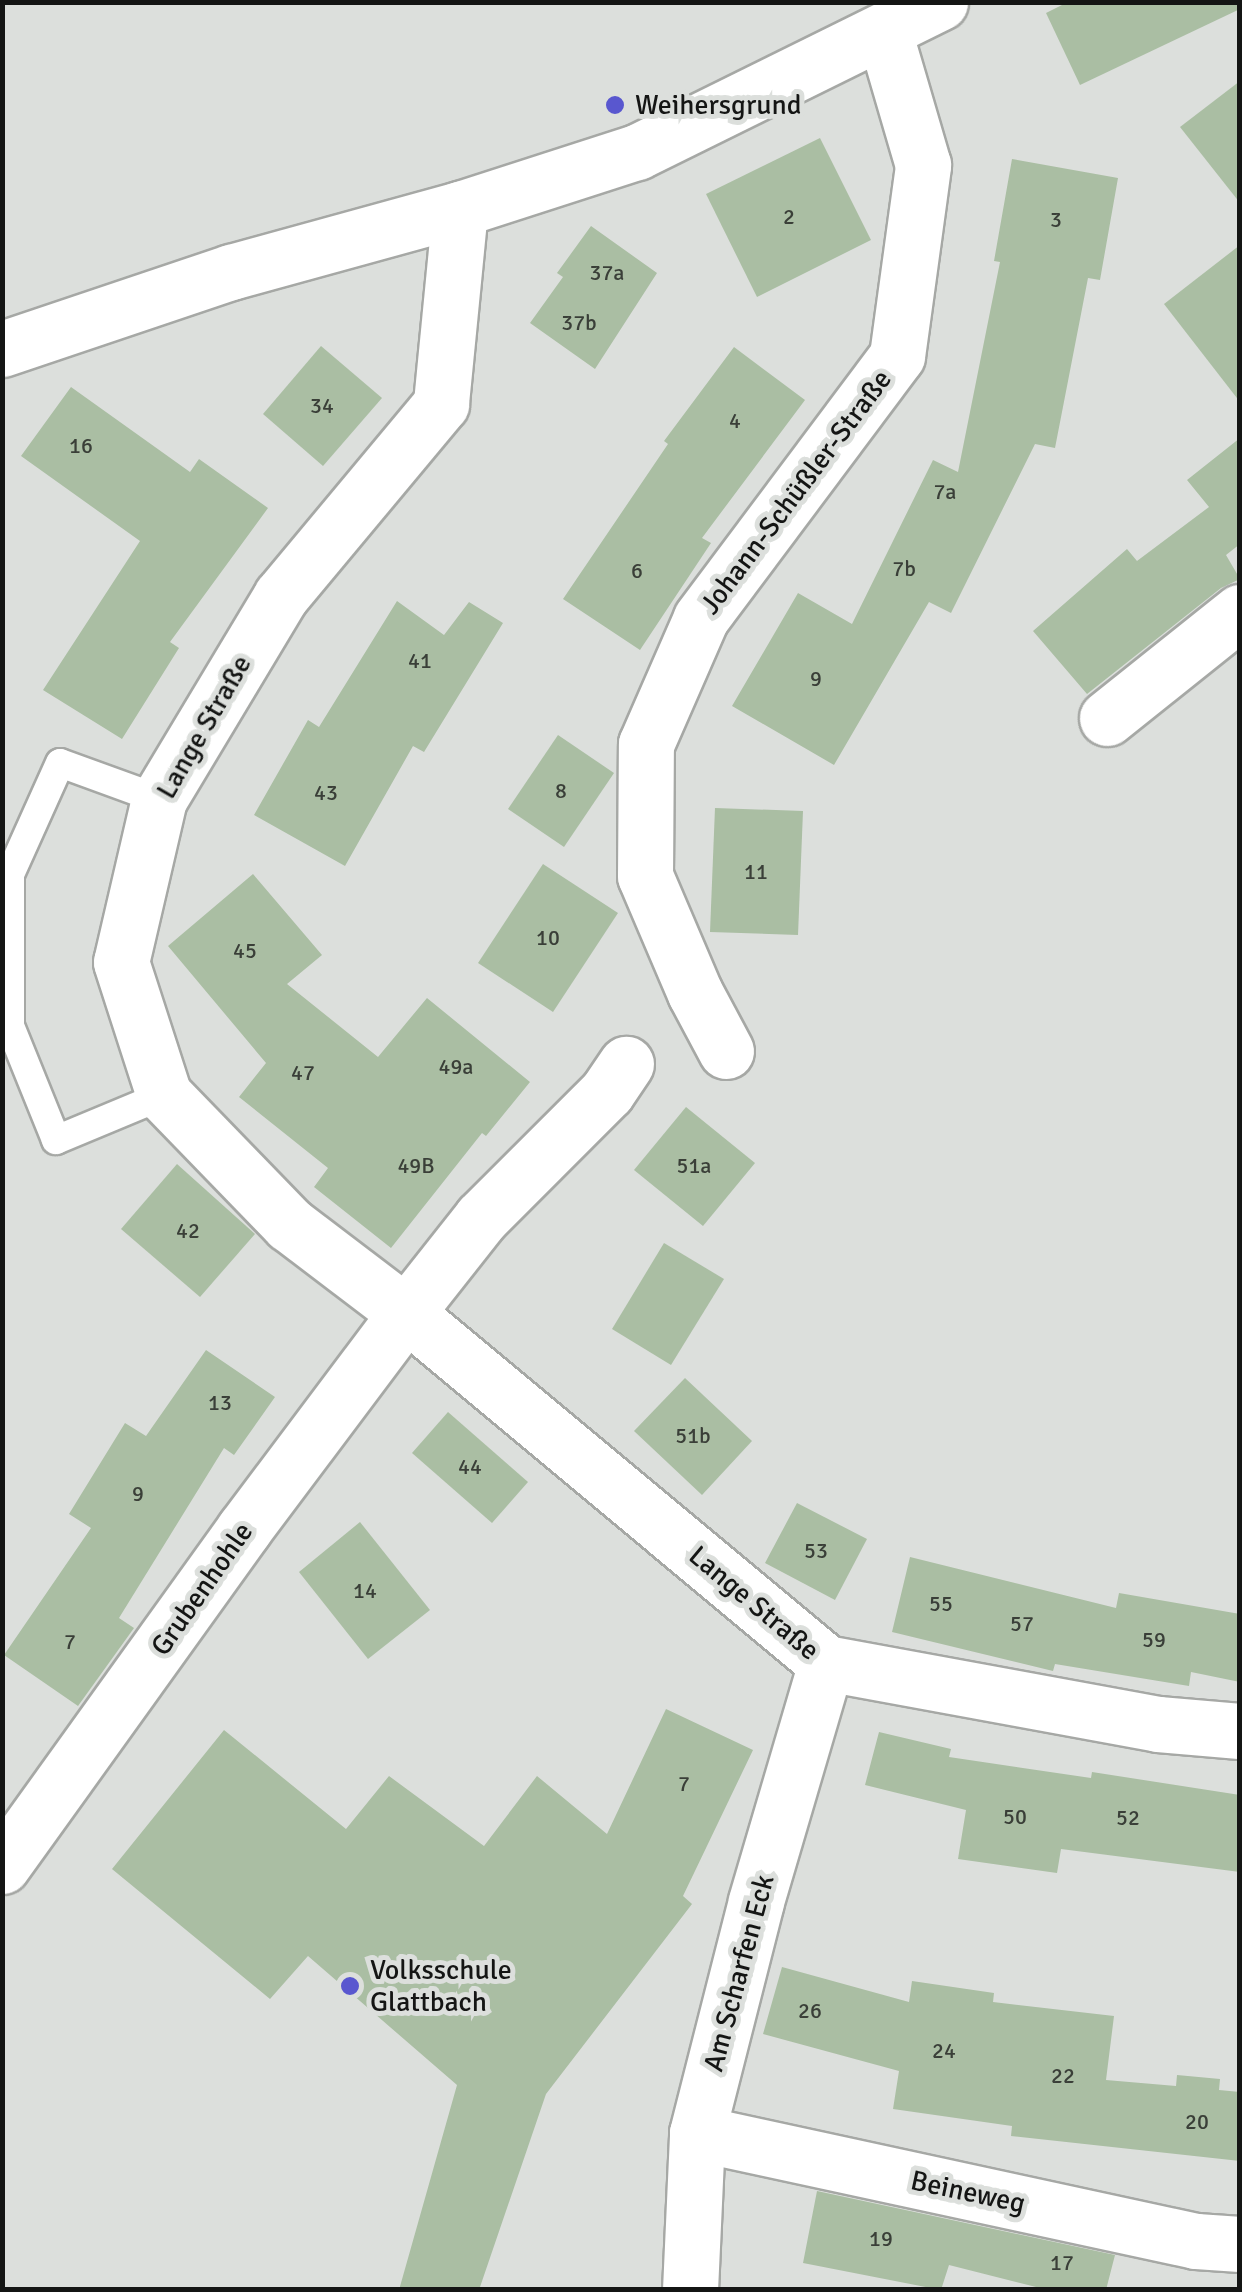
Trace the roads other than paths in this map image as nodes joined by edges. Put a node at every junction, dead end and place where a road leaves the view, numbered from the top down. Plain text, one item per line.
1 (940, 2) edge
2 (884, 32) junction
3 (460, 209) junction
4 (2, 349) edge
5 (1240, 612) edge
6 (1107, 718) dead end
7 (159, 800) junction
8 (726, 1051) dead end
9 (626, 1064) dead end
10 (164, 1095) junction
11 (406, 1313) junction
12 (826, 1663) junction
13 (1240, 1730) edge
14 (2, 1866) edge
15 (698, 2133) junction
16 (1240, 2244) edge
17 (690, 2290) edge

1 - 2 street
2 - 3 street
2 - 8 street, Johann-Schüßler-Straße
3 - 4 street
3 - 7 street, Lange Straße
5 - 6 street
7 - 10 street, Lange Straße
7 - 10 lane
9 - 11 street
10 - 11 street, Lange Straße
11 - 12 street, Lange Straße
11 - 14 street, Grubenhohle
12 - 13 street, Lange Straße
12 - 15 street, Am Scharfen Eck
15 - 16 street, Beineweg
15 - 17 street, Am Scharfen Eck

